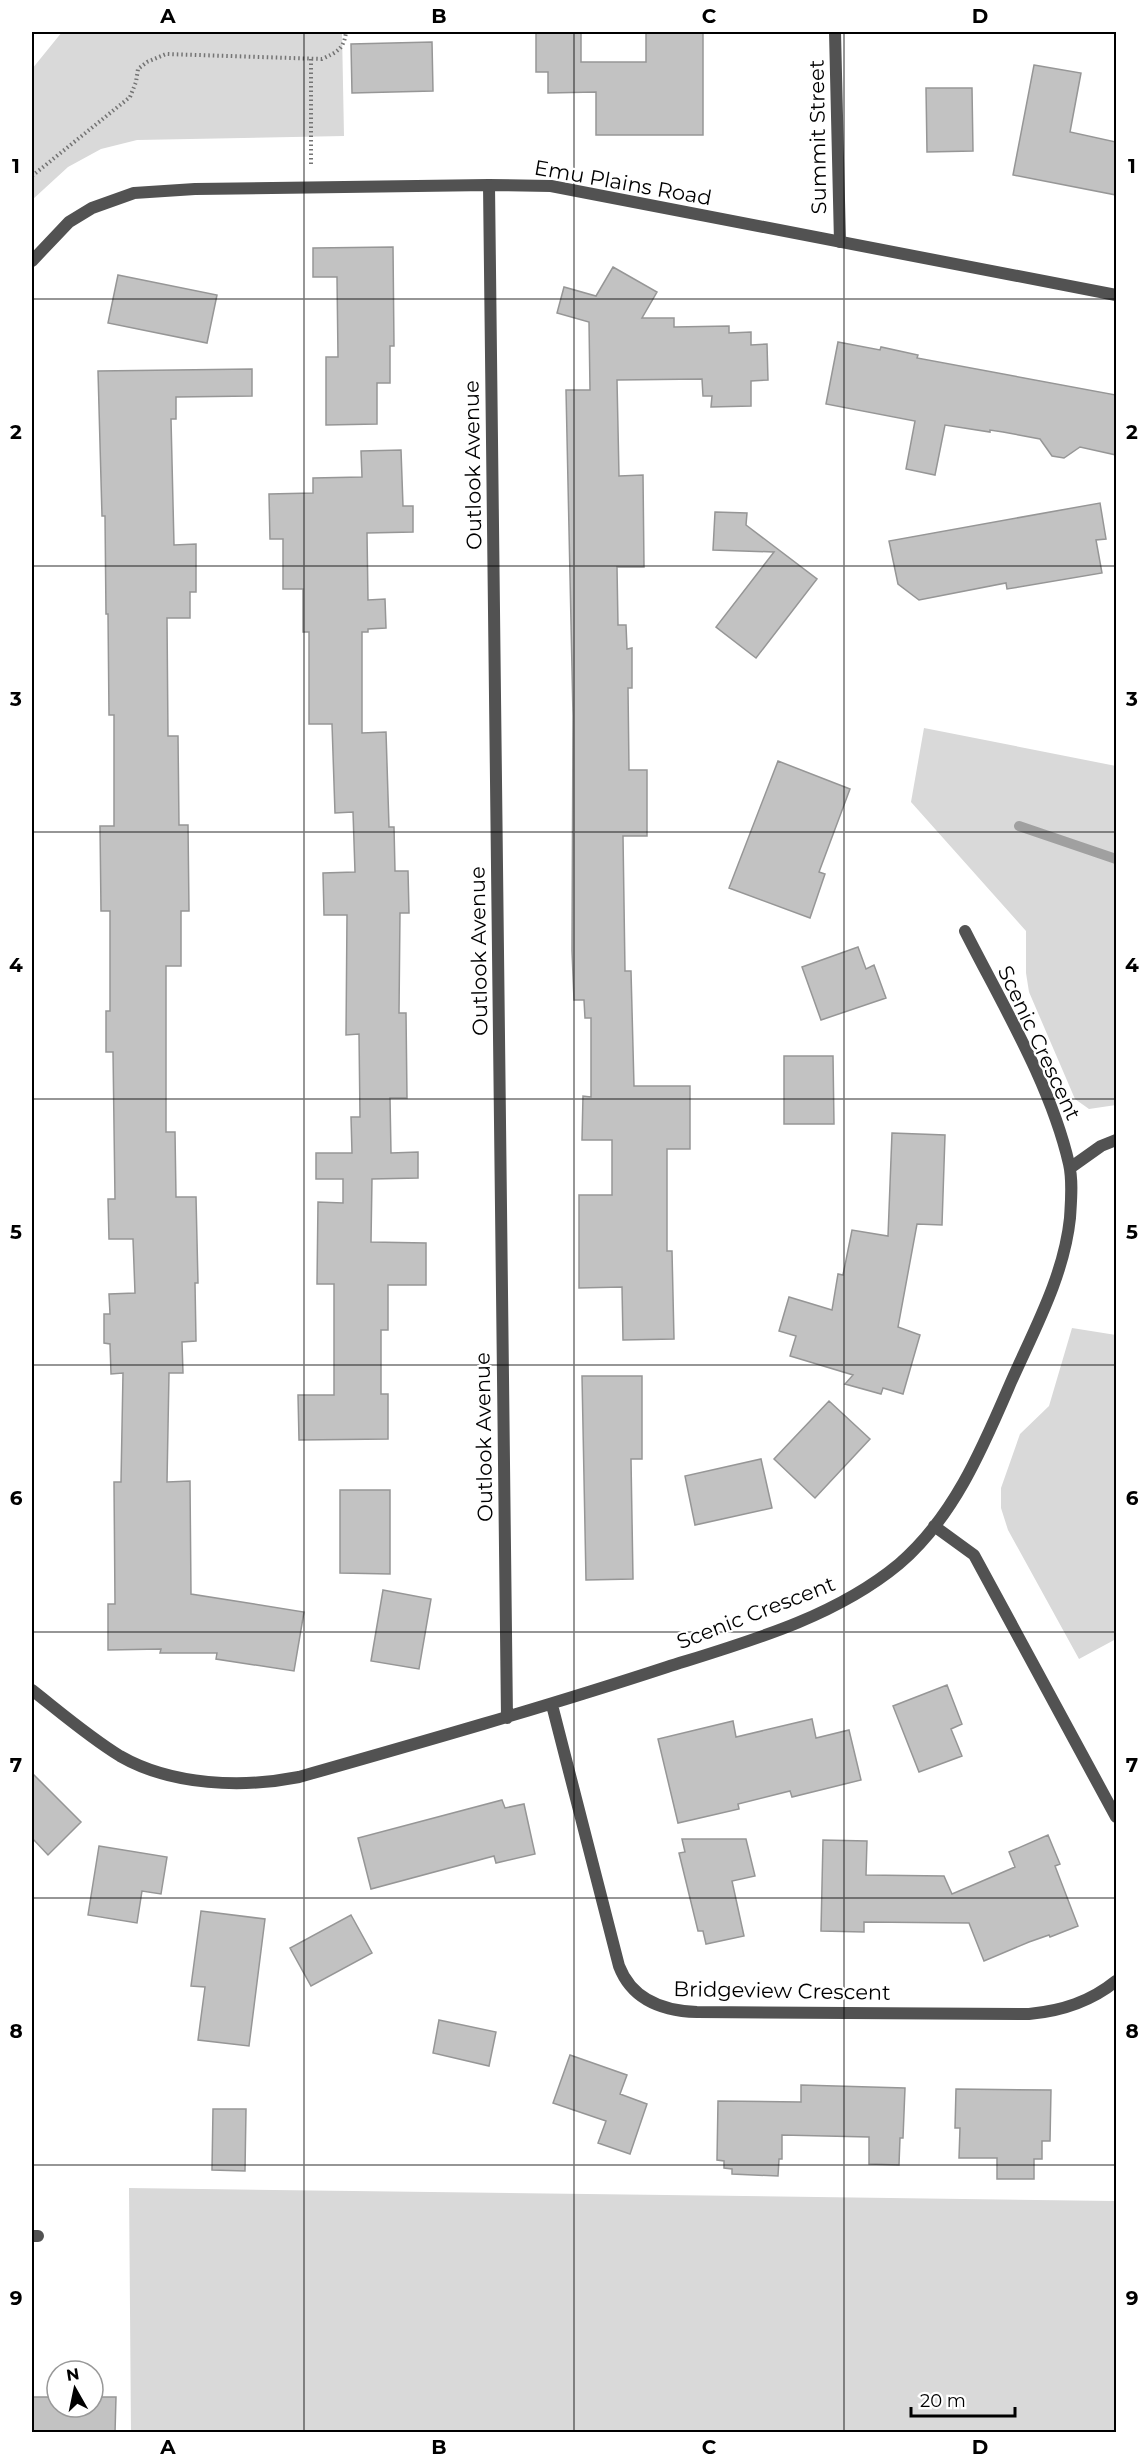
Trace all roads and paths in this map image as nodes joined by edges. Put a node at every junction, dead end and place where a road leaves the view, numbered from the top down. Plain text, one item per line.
1 (346, 32) edge
2 (836, 32) edge
3 (311, 59) junction
4 (32, 176) edge
5 (489, 184) junction
6 (311, 188) junction
7 (840, 243) junction
8 (32, 261) edge
9 (1116, 295) edge
10 (965, 931) dead end
11 (1116, 1140) edge
12 (1070, 1168) junction
13 (934, 1526) junction
14 (32, 1690) edge
15 (552, 1705) junction
16 (507, 1718) junction
17 (1116, 1817) edge
18 (1116, 1981) edge

1 - 3 path
2 - 7 street, Summit Street
3 - 4 path
3 - 6 path
5 - 6 street, Emu Plains Road
5 - 7 street, Emu Plains Road
5 - 16 street, Outlook Avenue
6 - 8 street, Emu Plains Road
7 - 9 street, Emu Plains Road
10 - 12 street, Scenic Crescent
11 - 12 street
12 - 13 street, Scenic Crescent
13 - 15 street, Scenic Crescent
13 - 17 street
14 - 16 street, Scenic Crescent
15 - 16 street, Scenic Crescent
15 - 18 street, Bridgeview Crescent

